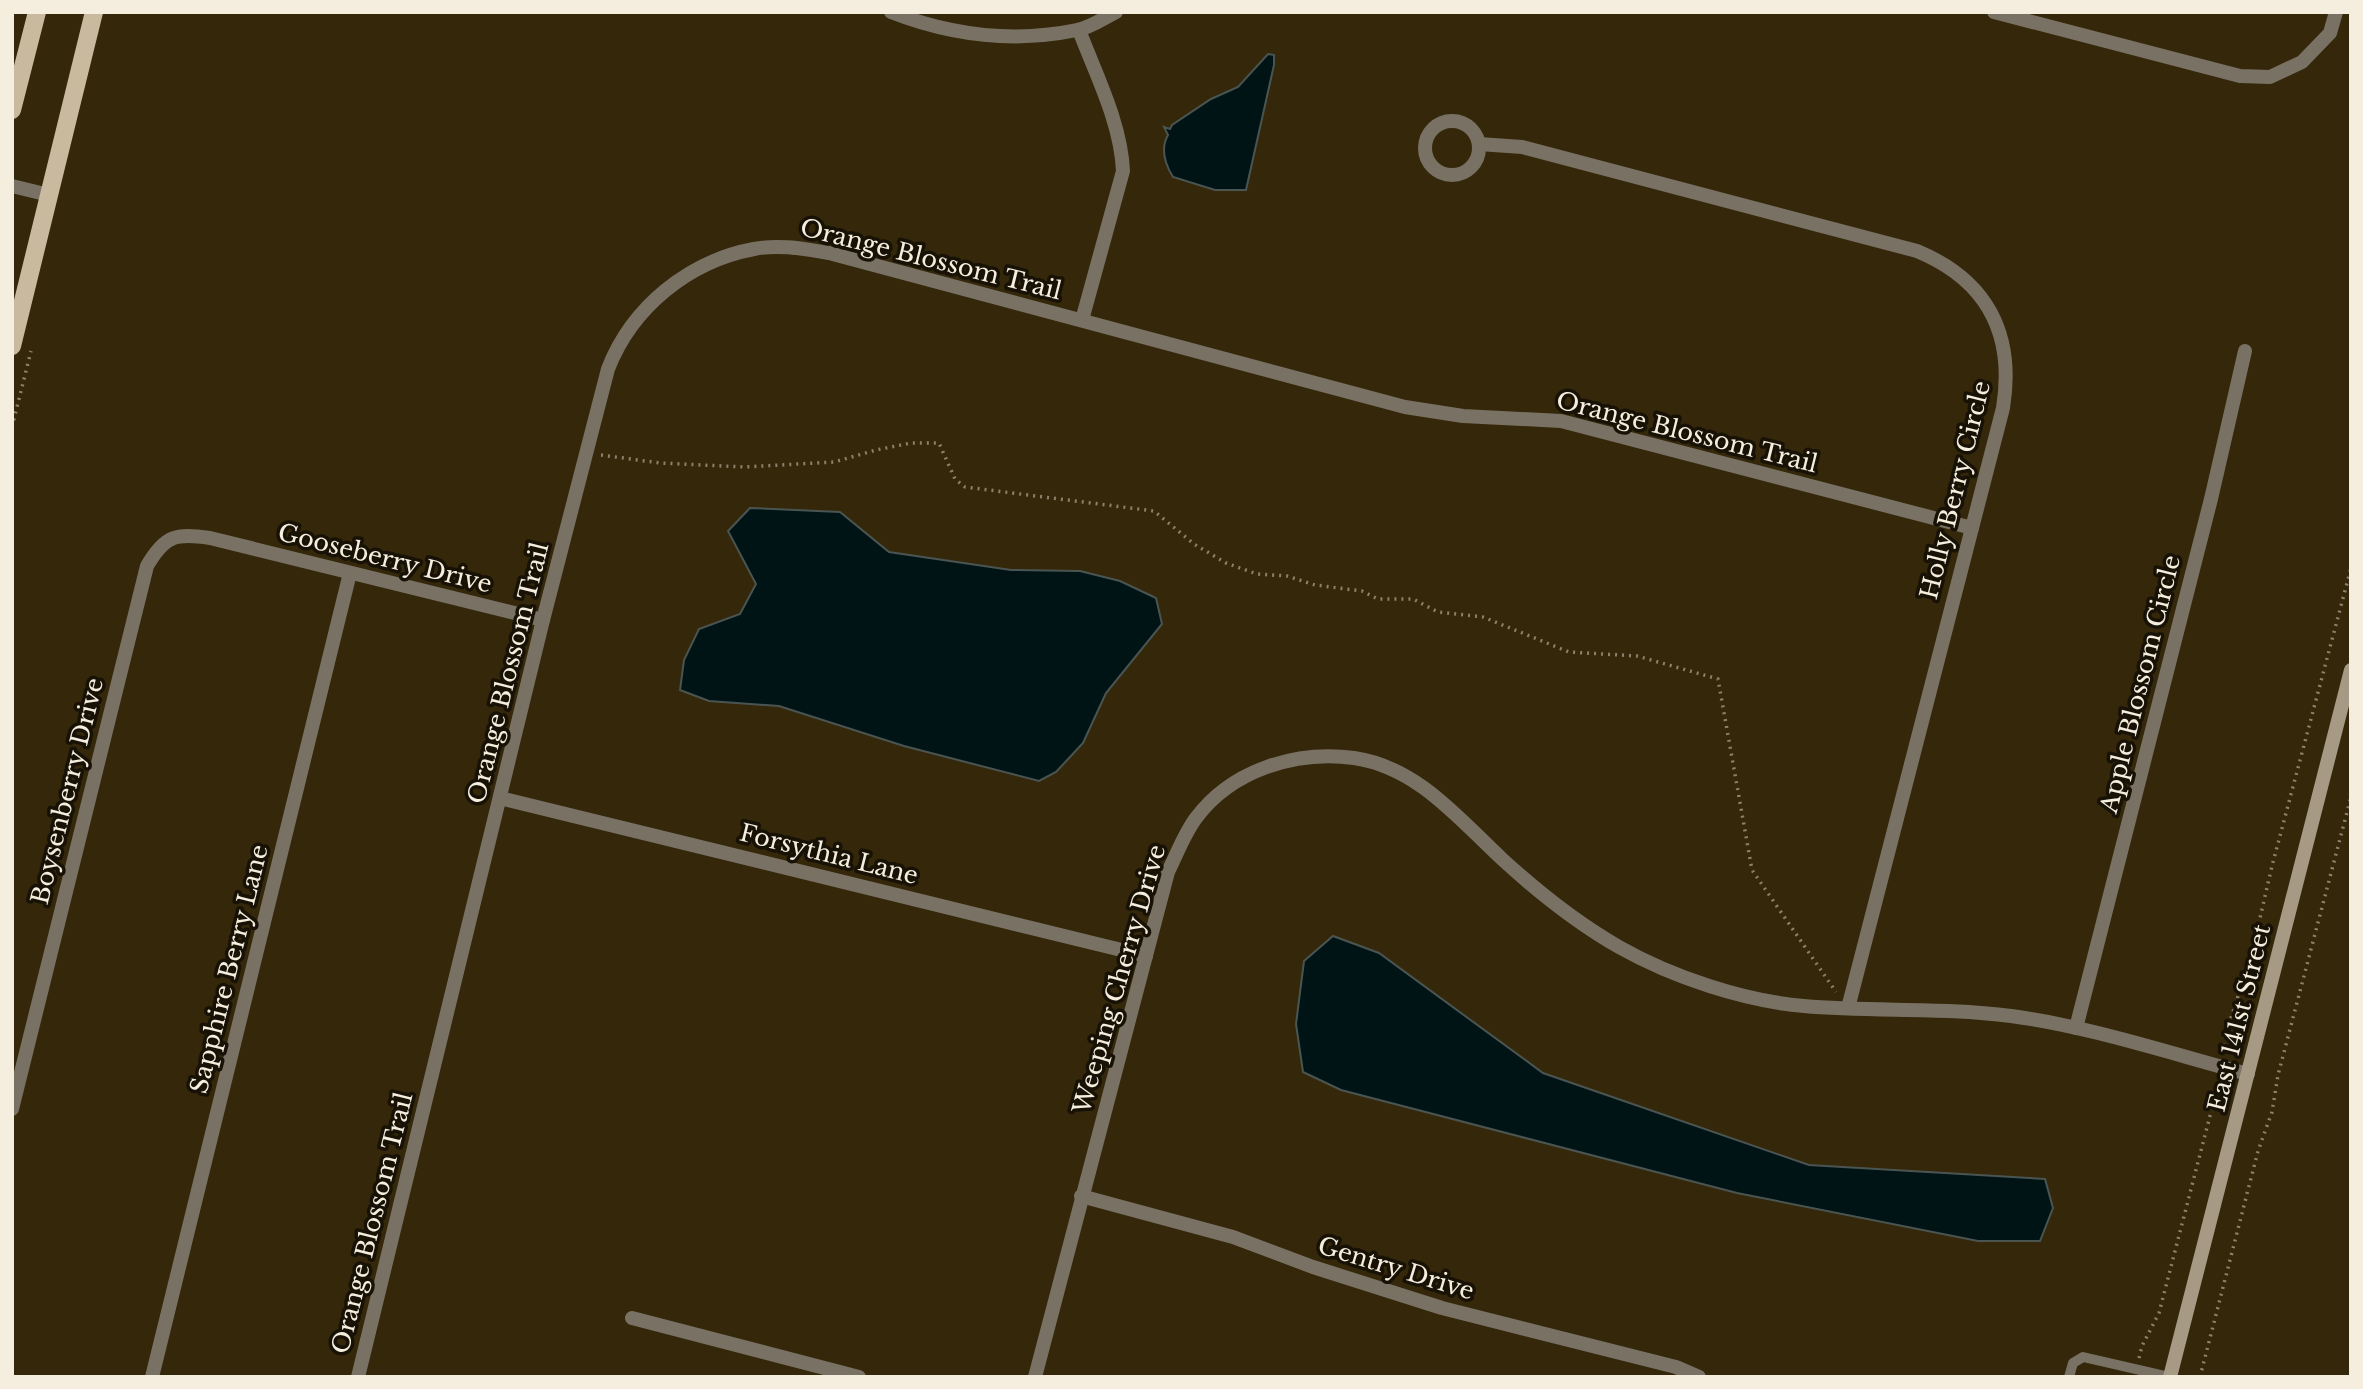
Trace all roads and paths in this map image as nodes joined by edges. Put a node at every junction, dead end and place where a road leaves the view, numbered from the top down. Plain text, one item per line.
1 (37, 12) edge
2 (94, 12) edge
3 (891, 12) edge
4 (1116, 12) edge
5 (1994, 12) edge
6 (2336, 12) edge
7 (1079, 30) junction
8 (12, 110) edge
9 (1479, 144) dead end
10 (12, 186) edge
11 (49, 195) junction
12 (1082, 320) junction
13 (12, 346) edge
14 (2245, 351) dead end
15 (586, 453) junction
16 (1972, 528) junction
17 (216, 539) joint
18 (2351, 568) edge
19 (350, 573) junction
20 (543, 620) junction
21 (2350, 672) edge
22 (2351, 797) edge
23 (500, 798) junction
24 (1146, 956) junction
25 (1847, 1008) junction
26 (2076, 1028) junction
27 (2223, 1067) junction
28 (2248, 1074) junction
29 (12, 1109) edge
30 (1082, 1196) junction
31 (632, 1318) dead end
32 (2136, 1368) junction
33 (152, 1377) edge
34 (358, 1377) edge
35 (859, 1377) edge
36 (1035, 1377) edge
37 (1699, 1377) edge
38 (2069, 1377) edge
39 (2170, 1377) edge
40 (2200, 1377) edge

1 - 8 main road
2 - 11 main road
3 - 7 street
4 - 7 street
5 - 6 street
7 - 12 street
9 - 16 street, Holly Berry Circle
10 - 11 street
11 - 13 main road
12 - 15 street, Orange Blossom Trail
12 - 16 street, Orange Blossom Trail
14 - 26 street, Apple Blossom Circle
15 - 20 street, Orange Blossom Trail
15 - 25 path
16 - 25 street, Holly Berry Circle
17 - 19 street, Gooseberry Drive
17 - 29 street, Boysenberry Drive
18 - 27 path
19 - 20 street, Gooseberry Drive
19 - 33 street, Sapphire Berry Lane
20 - 23 street, Orange Blossom Trail
21 - 28 street, East 141st Street
22 - 40 path
23 - 24 street, Forsythia Lane
23 - 34 street, Orange Blossom Trail
24 - 25 street, Weeping Cherry Drive
24 - 30 street, Weeping Cherry Drive
25 - 26 street, Weeping Cherry Drive
26 - 27 street, Weeping Cherry Drive
27 - 28 street, Weeping Cherry Drive
27 - 32 path
28 - 39 street, East 141st Street
30 - 36 street, Weeping Cherry Drive
30 - 37 street, Gentry Drive
31 - 35 street
32 - 38 lane
32 - 39 lane

